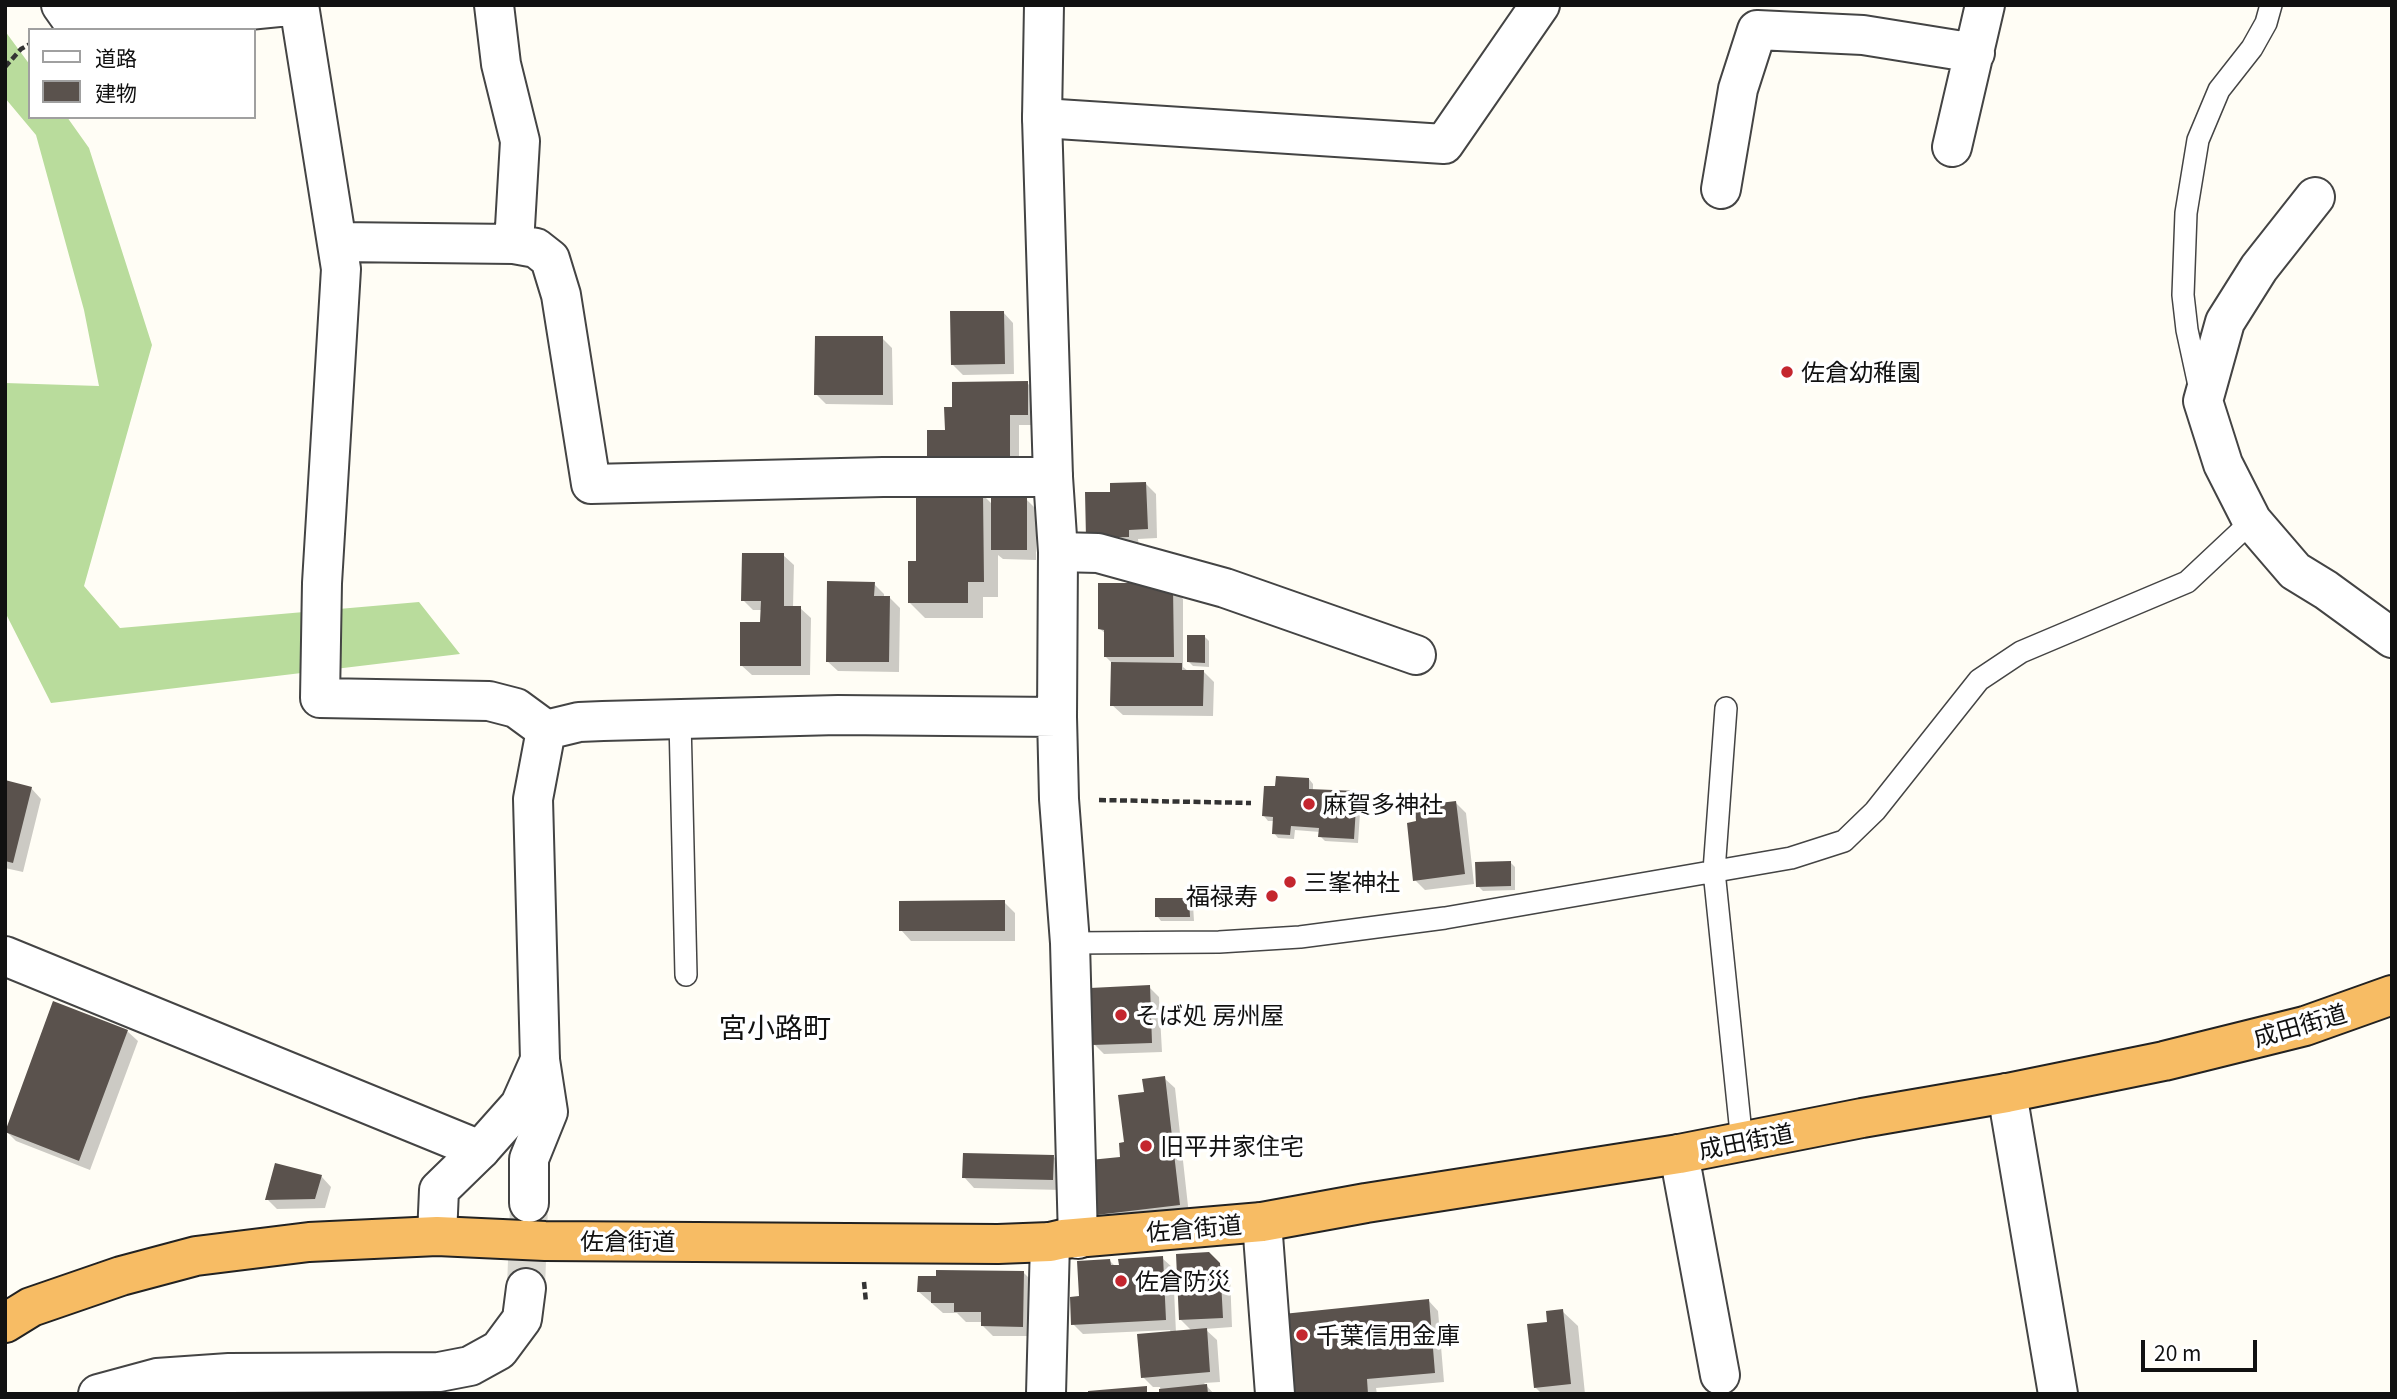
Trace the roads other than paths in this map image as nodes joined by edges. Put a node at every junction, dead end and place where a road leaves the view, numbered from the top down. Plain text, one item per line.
1 (61, 5) edge
2 (299, 5) edge
3 (494, 5) edge
4 (1044, 5) edge
5 (1540, 5) edge
6 (1985, 5) edge
7 (2271, 5) edge
8 (1866, 20) edge
9 (1975, 53) junction
10 (1042, 118) junction
11 (1952, 147) dead end
12 (1721, 189) dead end
13 (2315, 197) dead end
14 (338, 242) junction
15 (514, 244) junction
16 (2203, 401) junction
17 (1053, 477) junction
18 (2252, 522) junction
19 (1058, 552) junction
20 (2392, 638) edge
21 (1416, 655) dead end
22 (1726, 708) dead end
23 (1057, 717) junction
24 (680, 720) junction
25 (546, 730) junction
26 (1714, 872) junction
27 (1070, 943) junction
28 (5, 956) edge
29 (685, 975) dead end
30 (2392, 995) edge
31 (540, 1060) junction
32 (2007, 1093) junction
33 (1742, 1143) junction
34 (480, 1150) junction
35 (1679, 1154) junction
36 (529, 1203) tunnel mouth
37 (1262, 1222) junction
38 (436, 1236) junction
39 (1064, 1241) junction
40 (526, 1288) tunnel mouth
41 (5, 1323) edge
42 (1720, 1375) dead end
43 (99, 1394) edge
44 (1046, 1394) edge
45 (1275, 1394) edge
46 (2058, 1394) edge

1 - 2 street
2 - 14 street
3 - 15 street
4 - 10 street
5 - 10 street
6 - 9 street
7 - 16 lane
8 - 9 street
8 - 12 street
9 - 11 street
10 - 17 street
13 - 16 street
14 - 15 street
14 - 25 street
15 - 17 street
16 - 18 street
17 - 19 street
18 - 20 street
18 - 26 lane
19 - 21 street
19 - 23 street
22 - 26 lane
23 - 24 street
23 - 27 street
24 - 25 street
24 - 29 lane
25 - 31 street
26 - 27 lane
26 - 33 lane
27 - 39 street
28 - 34 street
30 - 32 highway, 成田街道
31 - 34 street
31 - 36 street
32 - 33 highway, 成田街道
32 - 46 street
33 - 35 highway, 成田街道
34 - 38 street
35 - 37 highway, 成田街道
35 - 42 street
37 - 39 highway, 佐倉街道
37 - 45 street
38 - 39 highway, 佐倉街道
38 - 41 highway, 佐倉街道
39 - 44 street
40 - 43 street

